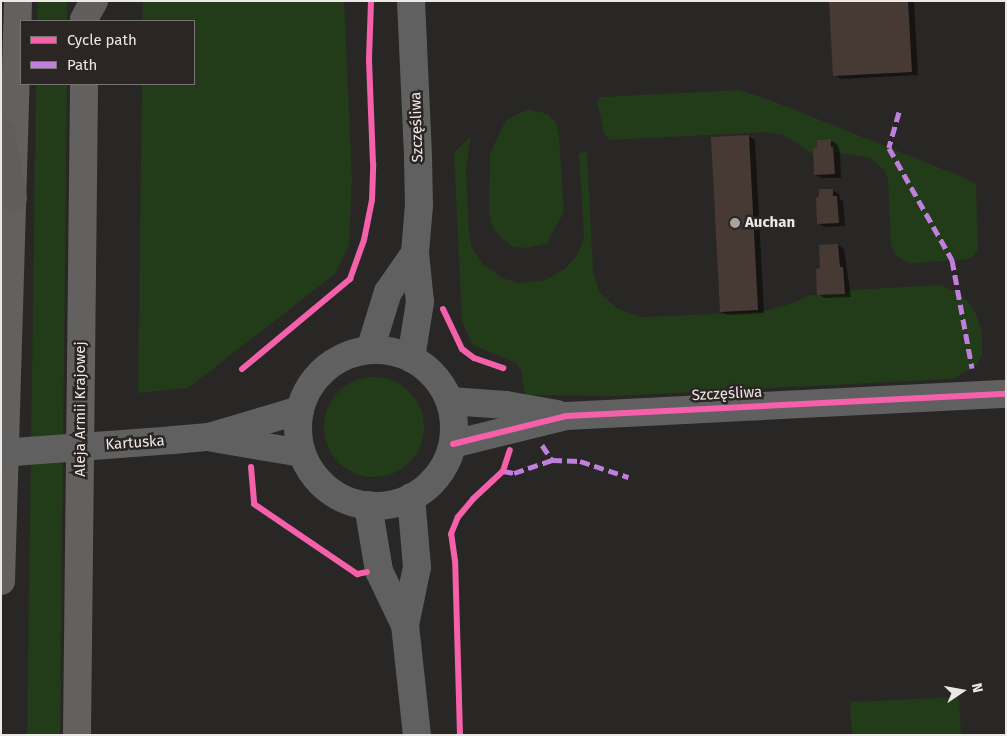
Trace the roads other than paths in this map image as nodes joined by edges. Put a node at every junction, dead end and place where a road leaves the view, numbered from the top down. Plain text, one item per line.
1 (18, 1) edge
2 (411, 1) edge
3 (84, 85) edge
4 (1, 132) edge
5 (13, 198) junction
6 (415, 252) junction
7 (370, 350) junction
8 (411, 358) junction
9 (1006, 394) edge
10 (450, 401) junction
11 (300, 410) junction
12 (566, 416) junction
13 (209, 437) junction
14 (452, 444) junction
15 (1, 453) edge
16 (302, 453) junction
17 (411, 497) junction
18 (368, 505) junction
19 (1, 582) edge
20 (404, 625) junction
21 (77, 735) edge
22 (417, 735) edge

1 - 5 main road
2 - 6 street, Szczęśliwa
3 - 21 main road, Aleja Armii Krajowej
4 - 5 highway
5 - 19 main road
6 - 7 street, Szczęśliwa
6 - 8 street, Szczęśliwa
7 - 8 street
7 - 11 street
8 - 10 street
9 - 12 street, Szczęśliwa
10 - 12 street, Szczęśliwa
10 - 14 street
11 - 13 street, Kartuska
11 - 16 street
12 - 14 street, Szczęśliwa
13 - 15 street, Kartuska, bridge
13 - 16 street, Kartuska
14 - 17 street
16 - 18 street
17 - 18 street
17 - 20 street
18 - 20 street
20 - 22 street

